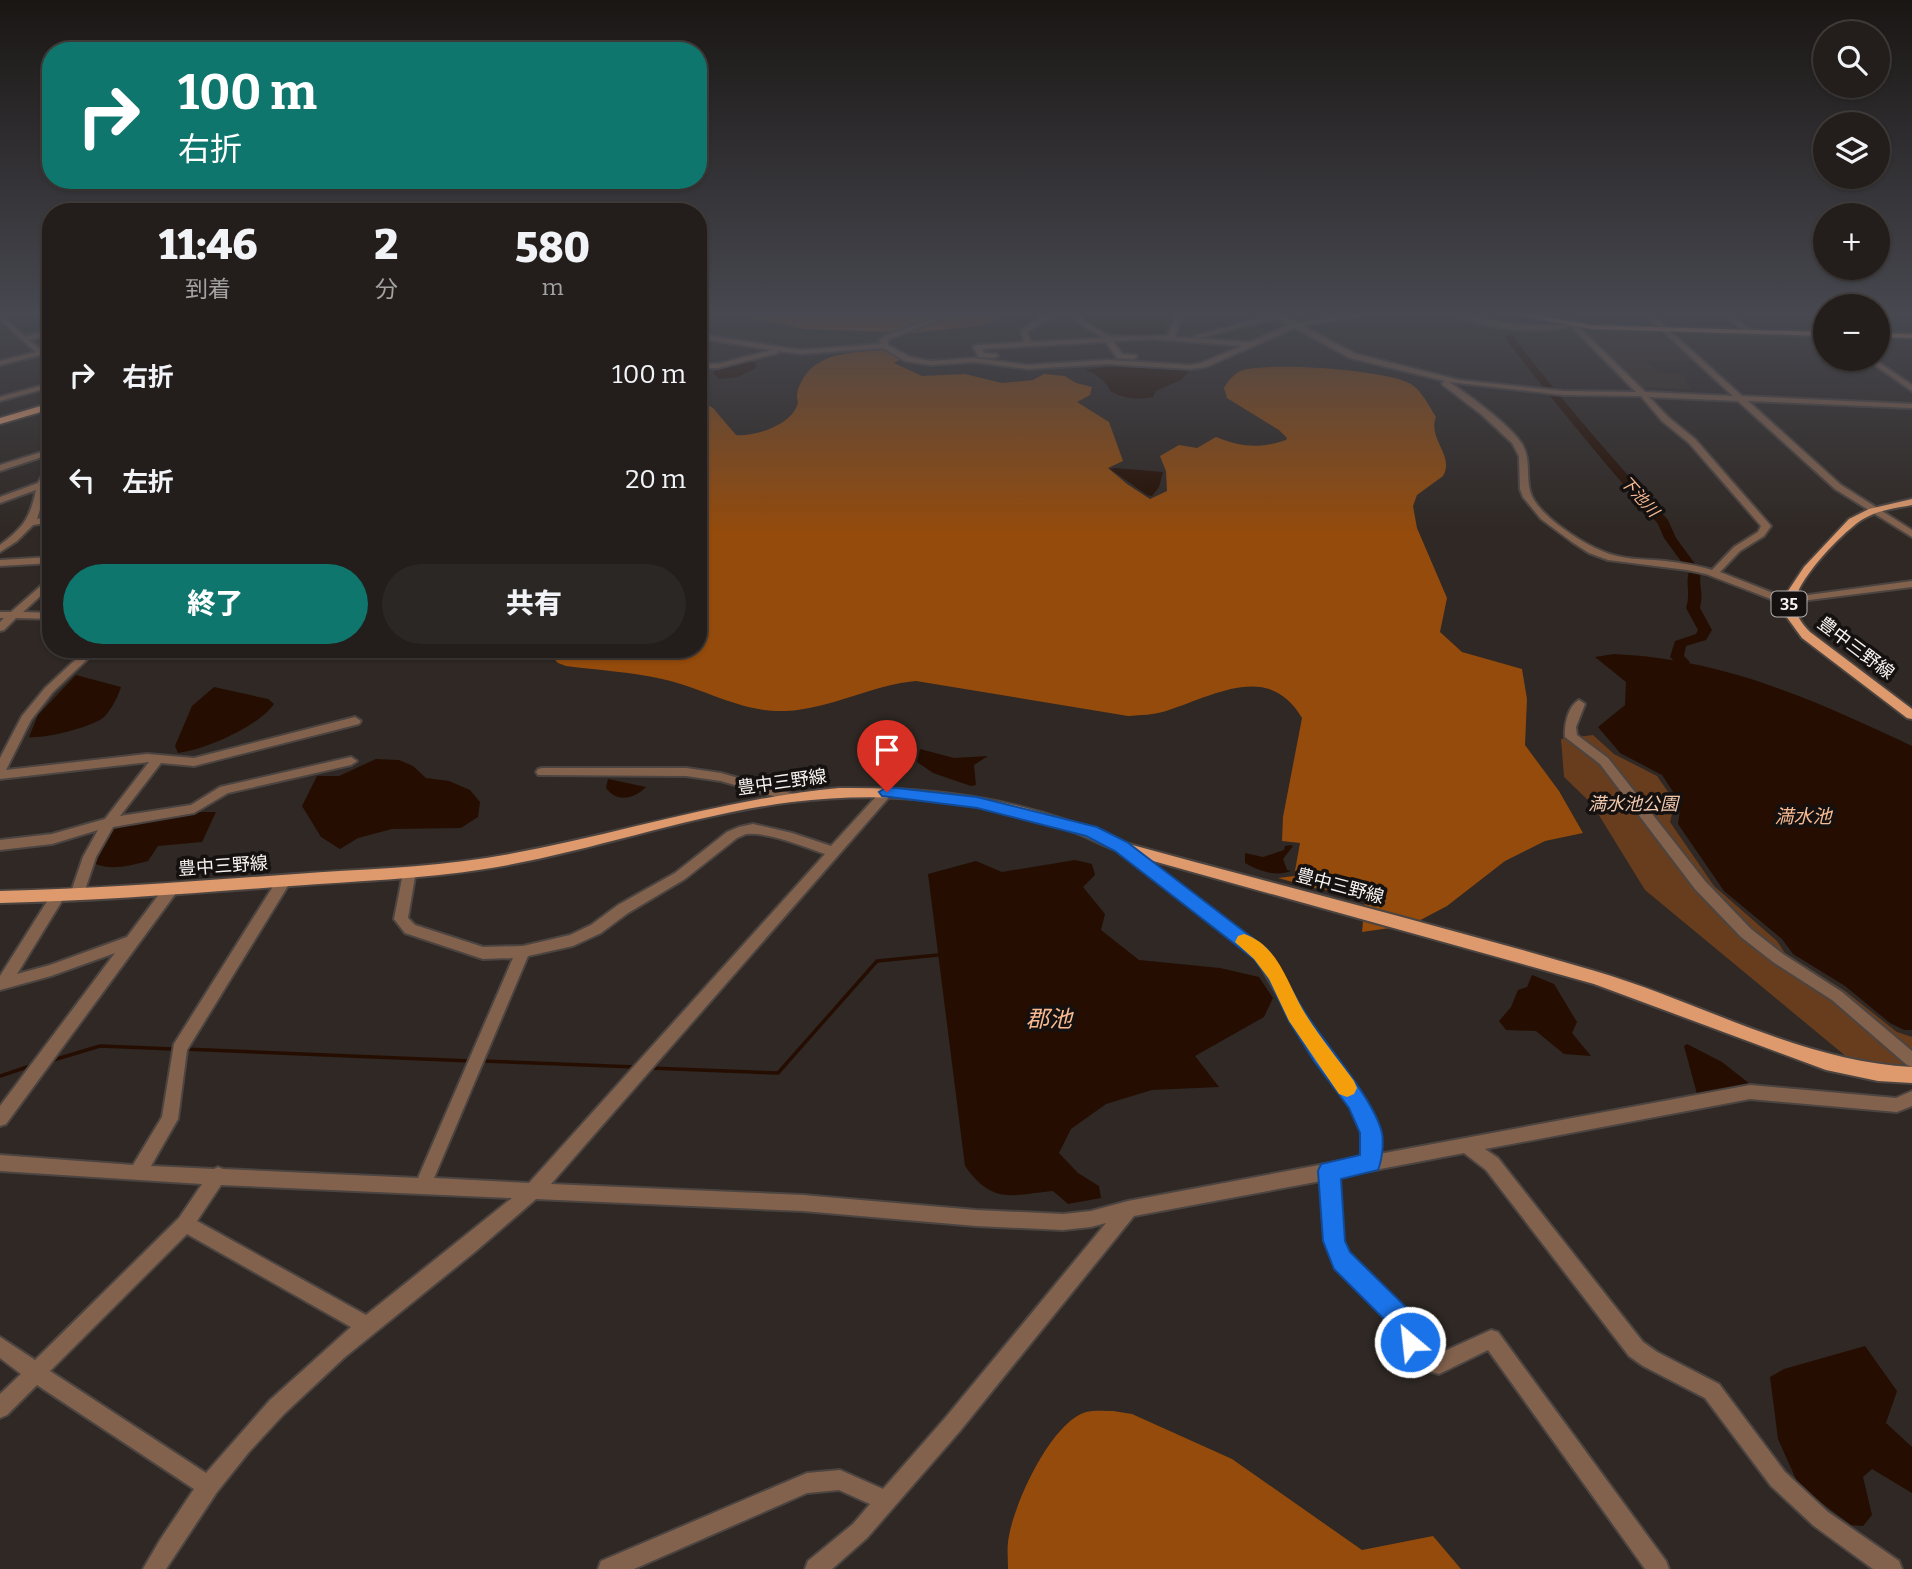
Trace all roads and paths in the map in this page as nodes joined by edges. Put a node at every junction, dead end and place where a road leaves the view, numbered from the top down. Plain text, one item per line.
1 (1450, 385) edge
2 (1485, 385) edge
3 (1634, 385) edge
4 (1726, 385) edge
5 (42, 388) edge
6 (1643, 394) junction
7 (1742, 399) junction
8 (0, 400) edge
9 (1912, 406) edge
10 (42, 409) edge
11 (0, 421) edge
12 (42, 454) edge
13 (0, 468) edge
14 (42, 488) edge
15 (42, 492) edge
16 (0, 500) edge
17 (1912, 502) edge
18 (1874, 510) junction
19 (42, 521) edge
20 (30, 523) junction
21 (1912, 534) edge
22 (0, 549) edge
23 (42, 561) edge
24 (0, 563) edge
25 (1713, 574) junction
26 (1912, 584) edge
27 (42, 589) edge
28 (1790, 601) junction
29 (0, 615) edge
30 (14, 615) junction
31 (42, 616) edge
32 (0, 628) edge
33 (84, 658) edge
34 (1579, 704) dead end
35 (1912, 715) edge
36 (355, 721) dead end
37 (158, 759) junction
38 (351, 761) dead end
39 (0, 772) edge
40 (542, 772) dead end
41 (887, 792) junction
42 (793, 798) junction
43 (108, 823) junction
44 (0, 845) edge
45 (1121, 846) junction
46 (834, 852) junction
47 (409, 871) junction
48 (284, 881) junction
49 (171, 889) junction
50 (77, 895) junction
51 (58, 896) junction
52 (0, 897) edge
53 (134, 941) junction
54 (523, 952) junction
55 (1, 984) edge
56 (1912, 1060) edge
57 (1912, 1075) edge
58 (1912, 1098) edge
59 (0, 1119) edge
60 (1469, 1147) junction
61 (0, 1163) edge
62 (1370, 1163) junction
63 (1329, 1171) junction
64 (137, 1173) junction
65 (218, 1175) junction
66 (424, 1185) junction
67 (534, 1190) junction
68 (1128, 1209) junction
69 (185, 1224) junction
70 (369, 1327) junction
71 (0, 1346) edge
72 (36, 1373) junction
73 (0, 1408) edge
74 (209, 1487) junction
75 (886, 1501) junction
76 (155, 1569) edge
77 (609, 1569) edge
78 (816, 1569) edge
79 (1658, 1569) edge
80 (1891, 1569) edge

1 - 25 street
2 - 6 street
3 - 6 street
4 - 7 street
5 - 8 street
6 - 7 street
6 - 25 street
7 - 9 street
7 - 18 street
10 - 11 main road
12 - 13 street
14 - 16 street
15 - 20 street
17 - 18 main road, 35
18 - 21 street
18 - 28 main road, 35
19 - 20 street
20 - 22 street
23 - 24 street
25 - 28 street
26 - 28 street
27 - 30 street
28 - 35 main road, 豊中三野線 / 35
29 - 30 street
30 - 31 street
30 - 32 street
33 - 39 street
34 - 56 street
36 - 37 street
37 - 39 street
37 - 43 street
38 - 43 street
40 - 42 street
41 - 42 main road, 豊中三野線
41 - 45 main road, 豊中三野線
41 - 46 street
42 - 47 main road, 豊中三野線
43 - 44 street
43 - 50 street
45 - 57 main road, 豊中三野線
45 - 62 street
46 - 54 street
46 - 67 street
47 - 48 main road, 豊中三野線
47 - 54 street
48 - 49 main road, 豊中三野線
48 - 64 street
49 - 50 main road, 豊中三野線
49 - 53 street
50 - 51 main road, 豊中三野線
51 - 52 main road, 豊中三野線
51 - 55 street
53 - 55 street
53 - 59 street
54 - 66 street
58 - 60 street
60 - 62 street
60 - 80 street
61 - 64 street
62 - 63 street
63 - 68 street
63 - 79 street
64 - 65 street
65 - 66 street
65 - 69 street
66 - 67 street
67 - 68 street
67 - 70 street
68 - 75 street
69 - 70 street
69 - 72 street
70 - 74 street
71 - 72 street
72 - 73 street
72 - 74 street
74 - 76 street
75 - 77 street
75 - 78 street

